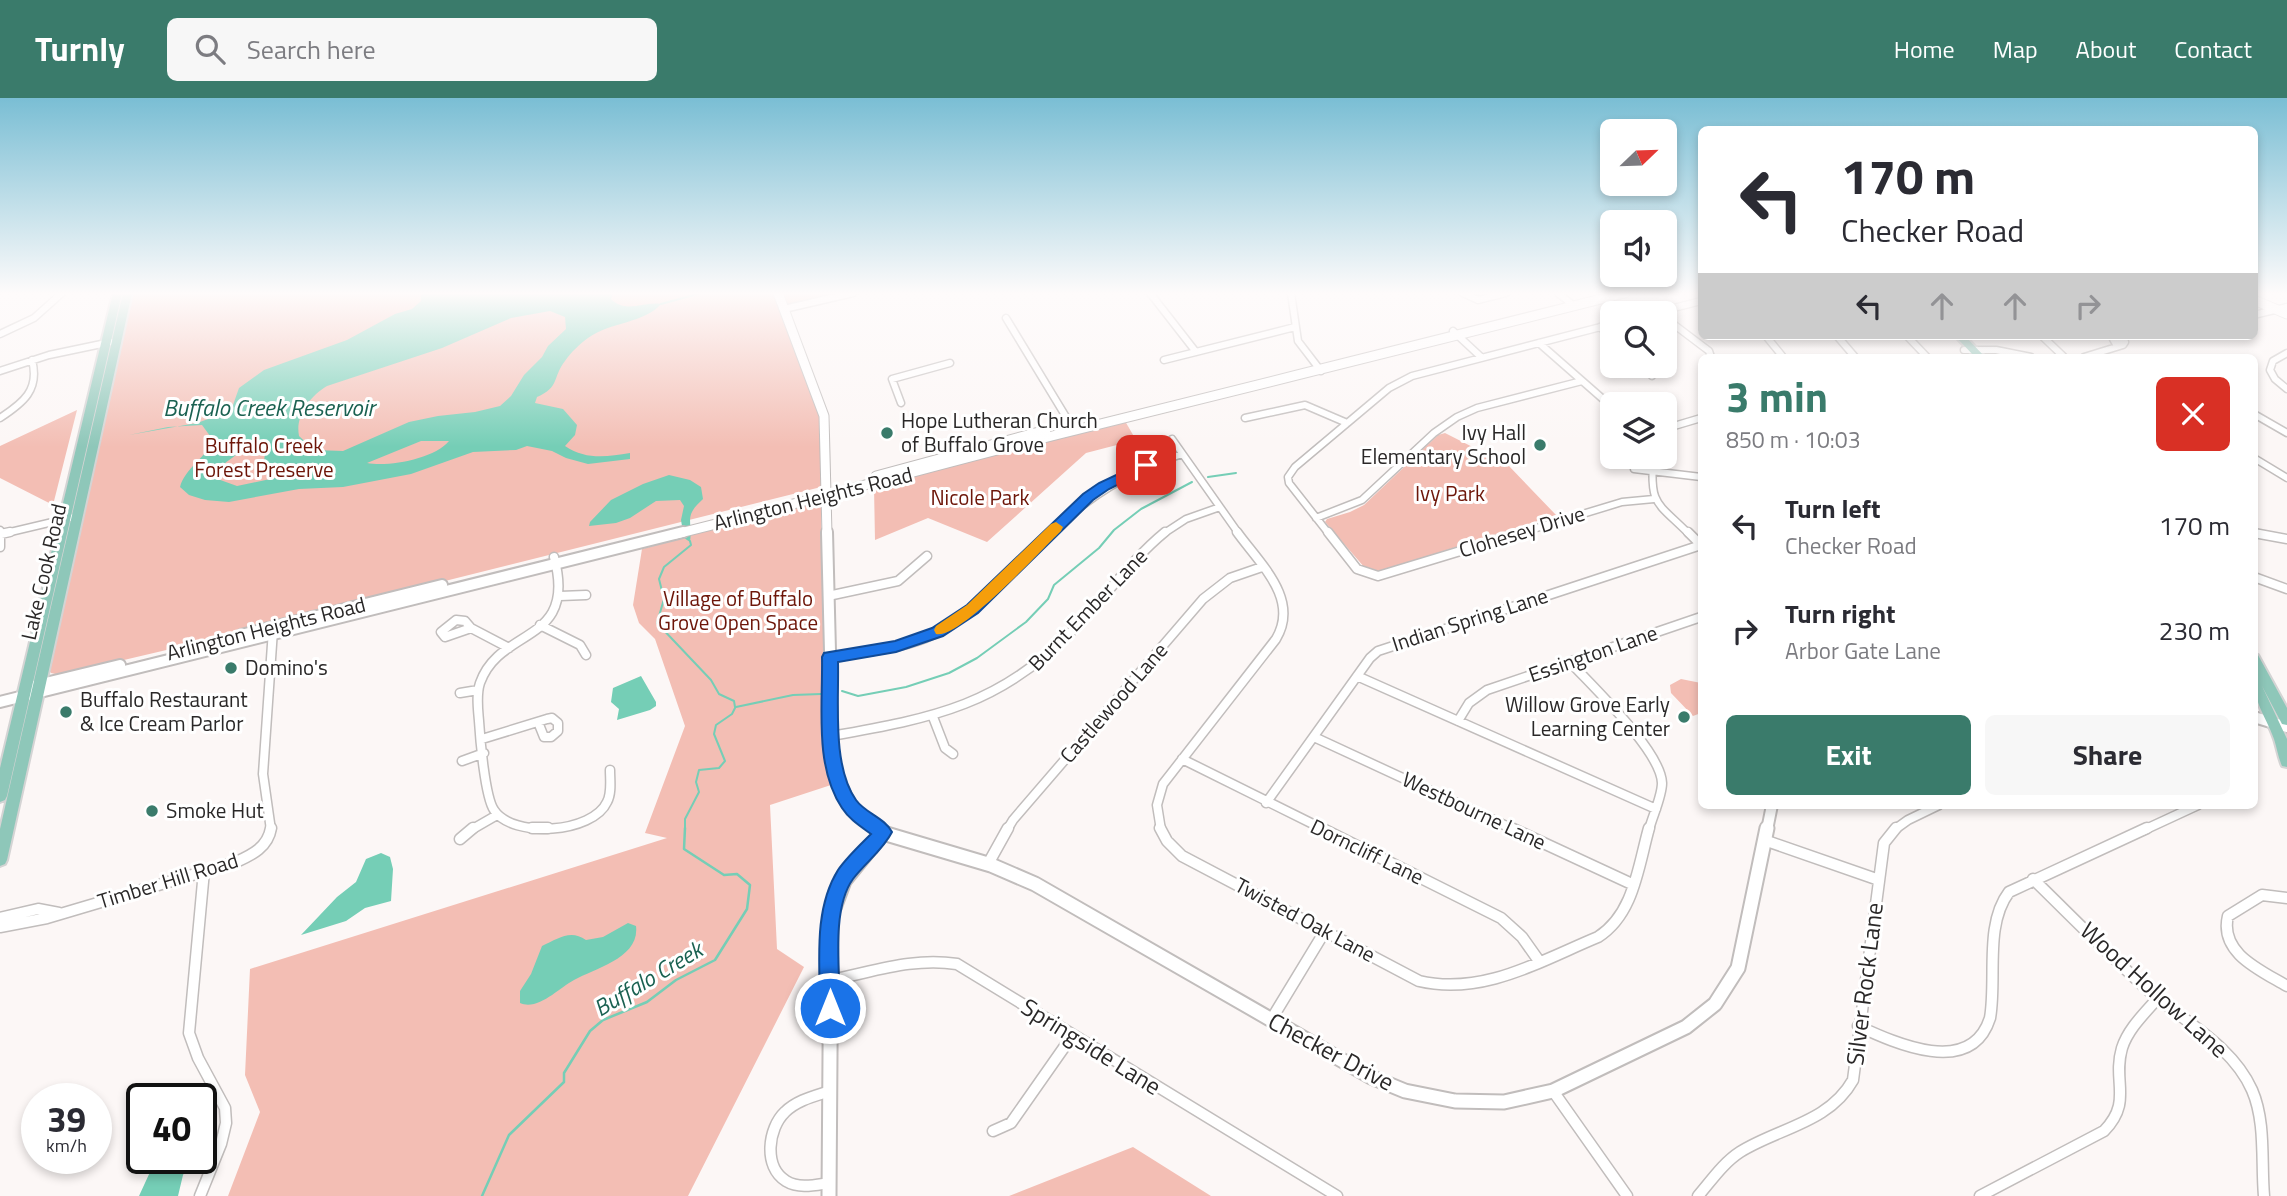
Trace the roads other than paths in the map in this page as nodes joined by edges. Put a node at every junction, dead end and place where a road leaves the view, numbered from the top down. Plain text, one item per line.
1 (98, 344) edge
2 (111, 344) edge
3 (797, 344) edge
4 (1022, 344) edge
5 (1190, 344) edge
6 (1227, 344) edge
7 (1301, 344) edge
8 (1401, 344) edge
9 (1406, 344) edge
10 (1420, 344) edge
11 (1468, 344) edge
12 (1534, 344) edge
13 (1540, 344) edge
14 (2117, 346) dead end
15 (1196, 352) junction
16 (1972, 353) edge
17 (1388, 354) junction
18 (2016, 354) edge
19 (2093, 354) edge
20 (2287, 354) edge
21 (1481, 357) junction
22 (32, 359) junction
23 (1164, 360) dead end
24 (950, 363) dead end
25 (1319, 368) junction
26 (0, 371) edge
27 (1582, 381) junction
28 (2287, 389) edge
29 (1600, 397) edge
30 (901, 403) dead end
31 (2258, 416) edge
32 (0, 418) edge
33 (1245, 418) dead end
34 (1698, 419) edge
35 (1347, 423) junction
36 (1677, 425) edge
37 (1072, 427) junction
38 (2287, 433) edge
39 (1172, 439) dead end
40 (1182, 454) junction
41 (2258, 460) edge
42 (1634, 470) dead end
43 (1652, 471) junction
44 (1698, 477) edge
45 (2287, 478) edge
46 (826, 492) junction
47 (1654, 499) junction
48 (1220, 507) junction
49 (72, 517) junction
50 (1316, 518) junction
51 (1, 532) edge
52 (2258, 534) edge
53 (2287, 539) edge
54 (1698, 542) edge
55 (1698, 546) edge
56 (0, 547) edge
57 (927, 556) dead end
58 (555, 560) junction
59 (1262, 567) junction
60 (2258, 578) edge
61 (2287, 589) edge
62 (586, 595) dead end
63 (560, 596) junction
64 (828, 596) junction
65 (1698, 618) edge
66 (540, 625) junction
67 (471, 628) dead end
68 (273, 631) junction
69 (509, 648) junction
70 (586, 655) dead end
71 (830, 657) junction
72 (1570, 662) junction
73 (2258, 666) edge
74 (1357, 676) junction
75 (2258, 686) edge
76 (32, 689) junction
77 (478, 690) junction
78 (460, 693) dead end
79 (0, 694) edge
80 (0, 702) edge
81 (933, 717) junction
82 (2258, 717) edge
83 (2283, 719) edge
84 (1458, 721) junction
85 (538, 722) dead end
86 (2287, 727) edge
87 (831, 736) junction
88 (1314, 737) junction
89 (482, 739) junction
90 (484, 753) junction
91 (953, 754) dead end
92 (1182, 759) junction
93 (462, 761) dead end
94 (2287, 762) edge
95 (610, 770) dead end
96 (0, 796) edge
97 (1266, 803) junction
98 (1656, 809) junction
99 (1771, 809) edge
100 (1929, 809) edge
101 (2181, 809) edge
102 (497, 815) junction
103 (883, 832) junction
104 (460, 839) dead end
105 (1765, 839) junction
106 (0, 860) edge
107 (988, 864) junction
108 (205, 871) junction
109 (2033, 879) junction
110 (1879, 880) junction
111 (1634, 885) junction
112 (2287, 898) edge
113 (59, 913) junction
114 (0, 918) edge
115 (0, 927) edge
116 (1325, 931) junction
117 (1539, 961) junction
118 (830, 980) junction
119 (2287, 986) edge
120 (2157, 999) junction
121 (1271, 1020) junction
122 (1858, 1026) junction
123 (1072, 1036) junction
124 (830, 1091) junction
125 (1553, 1091) junction
126 (993, 1131) dead end
127 (829, 1189) edge
128 (1620, 1193) edge
129 (200, 1196) edge
130 (1337, 1196) edge
131 (1698, 1196) edge
132 (1980, 1196) edge
133 (2264, 1196) edge

1 - 22 street
2 - 49 main road, Lake Cook Road
3 - 46 street, Checker Drive
4 - 37 street
5 - 15 street
6 - 15 street
7 - 25 street
8 - 25 street, Arlington Heights Road
9 - 17 street
10 - 17 street, Arlington Heights Road
11 - 21 street
12 - 21 street
13 - 27 street
14 - 19 street
15 - 23 street
16 - 18 street
17 - 25 street, Arlington Heights Road
20 - 28 street
21 - 35 street
22 - 26 street
22 - 32 street
24 - 30 street
25 - 37 street, Arlington Heights Road
27 - 29 street
27 - 50 street
31 - 38 street
33 - 35 street
34 - 36 street
35 - 50 street
37 - 46 street, Arlington Heights Road
39 - 40 street, Twisted Oak Lane
40 - 48 street, Twisted Oak Lane
40 - 71 street
41 - 45 street
42 - 43 street
43 - 44 street
43 - 47 street
46 - 58 street, Arlington Heights Road
46 - 64 street, Checker Drive
47 - 50 street, Clohesey Drive
47 - 54 street
48 - 59 street, Twisted Oak Lane
48 - 81 street, Burnt Ember Lane
49 - 51 street
49 - 76 main road, Lake Cook Road
51 - 56 street
52 - 53 street
55 - 74 street, Indian Spring Lane
57 - 64 street
58 - 63 street
58 - 68 street, Arlington Heights Road
59 - 92 street, Twisted Oak Lane
59 - 107 street, Castlewood Lane
60 - 61 street
62 - 63 street
63 - 66 street
64 - 71 street, Checker Drive
65 - 72 street, Essington Lane
66 - 69 street
66 - 70 street
67 - 69 street
68 - 76 street, Arlington Heights Road
68 - 108 street, Timber Hill Road
69 - 77 street
71 - 87 street, Checker Drive
72 - 84 street, Essington Lane
72 - 98 street, Twisted Oak Lane
73 - 83 main road
74 - 84 street
74 - 88 street, Indian Spring Lane
75 - 83 main road
76 - 79 street
76 - 80 street, Arlington Heights Road
76 - 96 main road, Lake Cook Road
76 - 106 main road, Lake Cook Road
77 - 78 street
77 - 89 street
81 - 87 street, Burnt Ember Lane
81 - 91 street
82 - 83 street
83 - 86 street
83 - 94 main road
84 - 98 street
85 - 89 street
87 - 103 street, Checker Drive
88 - 97 street, Indian Spring Lane
88 - 111 street, Westbourne Lane
89 - 90 street
90 - 93 street
90 - 102 street
92 - 97 street, Dorncliff Lane
92 - 116 street, Twisted Oak Lane
95 - 102 street
97 - 117 street, Dorncliff Lane
98 - 111 street, Twisted Oak Lane
99 - 105 street, Checker Drive
100 - 110 street, Silver Rock Lane
101 - 109 street
102 - 104 street
103 - 107 street, Checker Drive
103 - 118 street
105 - 110 street
105 - 125 street, Checker Drive
107 - 121 street, Checker Drive
108 - 113 street, Timber Hill Road
108 - 129 street
109 - 120 street, Wood Hollow Lane
109 - 122 street
110 - 122 street, Silver Rock Lane
111 - 117 street, Twisted Oak Lane
112 - 119 street
113 - 114 street, Timber Hill Road
113 - 115 street, Timber Hill Road
116 - 117 street, Twisted Oak Lane
116 - 121 street
118 - 123 street, Springside Lane
118 - 124 street
120 - 132 street
120 - 133 street, Wood Hollow Lane
121 - 125 street, Checker Drive
122 - 131 street, Silver Rock Lane
123 - 126 street
123 - 130 street, Springside Lane
124 - 127 street
124 - 127 street
125 - 128 street

